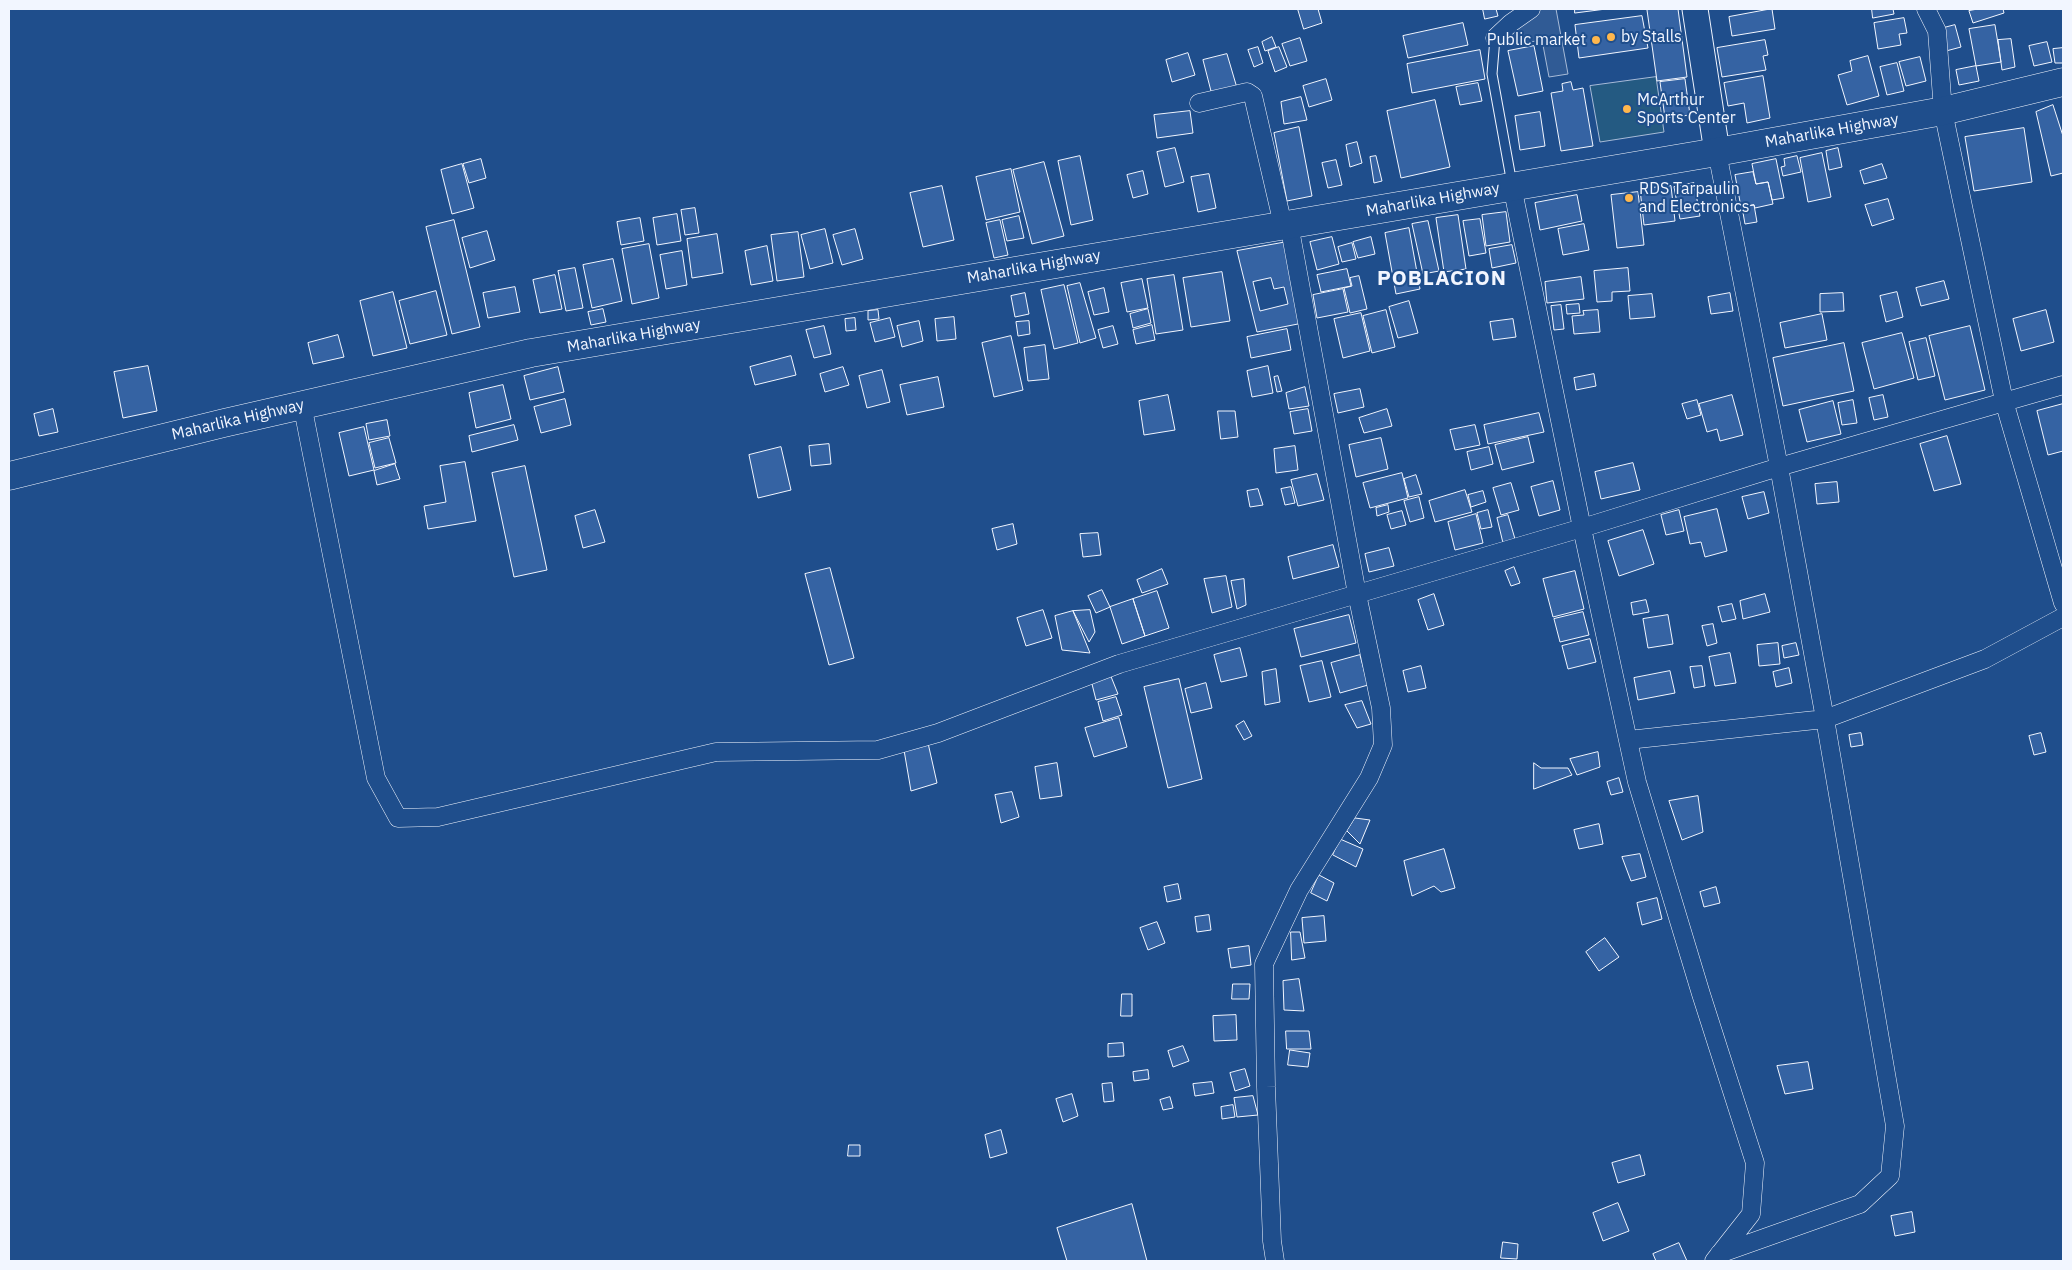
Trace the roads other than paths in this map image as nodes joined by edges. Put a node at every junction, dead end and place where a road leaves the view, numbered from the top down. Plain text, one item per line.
1 (1531, 9) edge
2 (1694, 9) edge
3 (1926, 9) edge
4 (1495, 38) joint
5 (2063, 82) edge
6 (1198, 103) dead end
7 (1943, 111) junction
8 (1717, 152) junction
9 (1512, 186) junction
10 (1286, 224) junction
11 (2063, 385) edge
12 (2004, 401) junction
13 (302, 404) junction
14 (1780, 467) junction
15 (9, 476) edge
16 (1582, 528) junction
17 (1357, 594) junction
18 (2063, 603) edge
19 (2063, 617) edge
20 (1825, 719) junction
21 (1628, 740) junction
22 (1716, 1258) edge
23 (1275, 1261) edge

1 - 4 street
2 - 8 main road
3 - 7 street
4 - 9 lane
5 - 7 highway, Maharlika Highway
6 - 10 street
7 - 8 highway, Maharlika Highway
7 - 12 street
8 - 9 highway, Maharlika Highway
8 - 14 street
9 - 10 highway, Maharlika Highway
9 - 16 street
10 - 13 highway, Maharlika Highway
10 - 17 street
11 - 12 street
12 - 14 street
12 - 18 street
13 - 15 highway, Maharlika Highway
13 - 17 street
14 - 16 street
14 - 20 street
16 - 17 street
16 - 21 street
17 - 23 street
19 - 20 street
20 - 21 street
20 - 22 street
21 - 22 street

